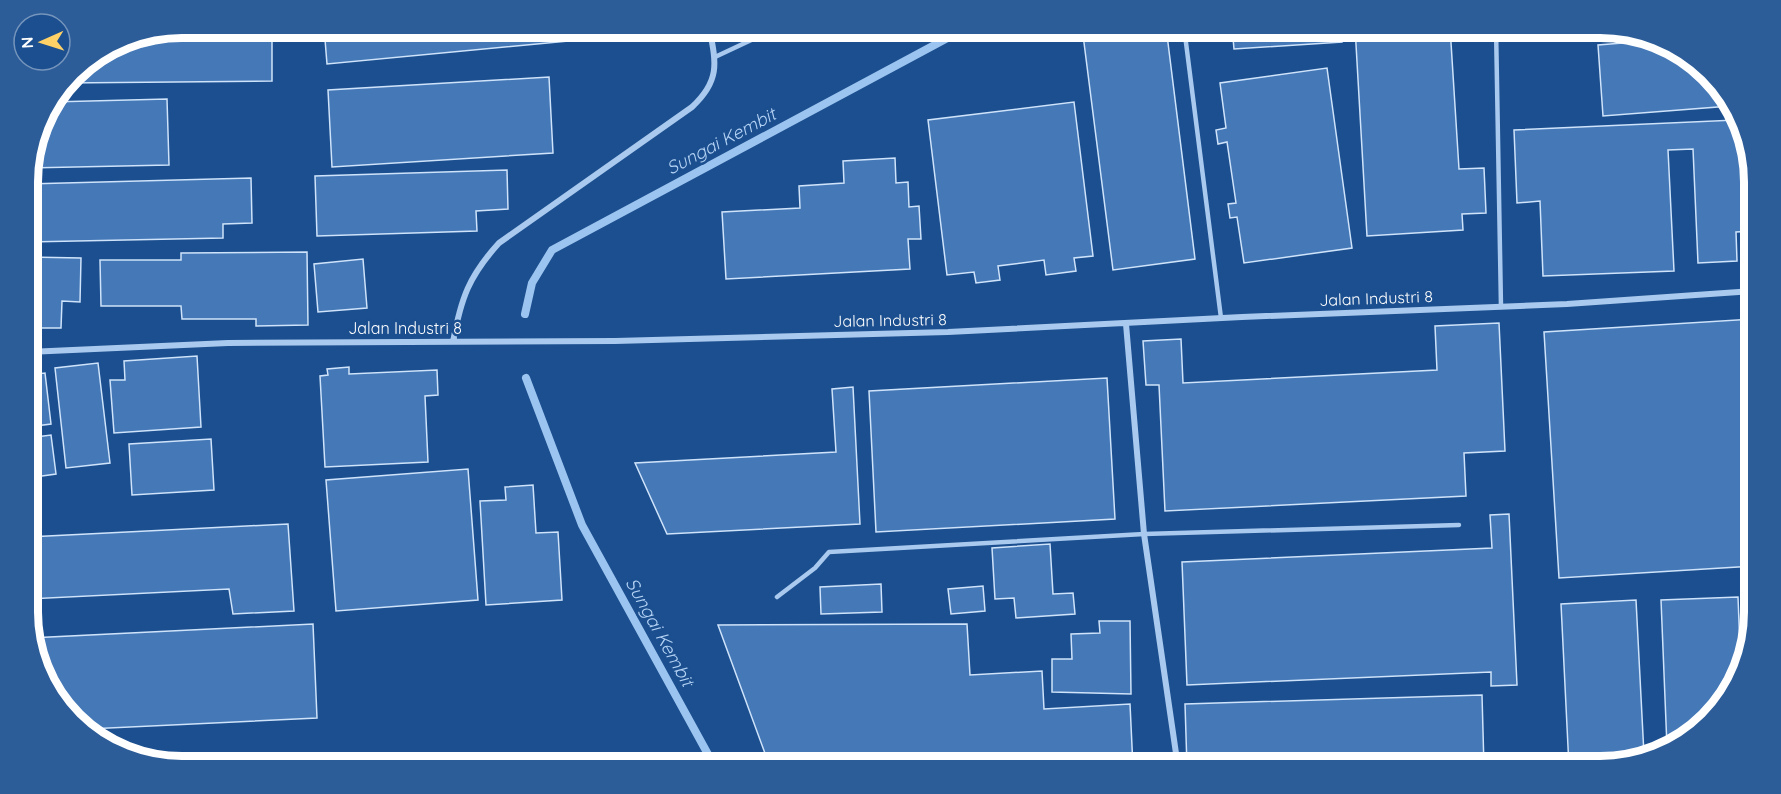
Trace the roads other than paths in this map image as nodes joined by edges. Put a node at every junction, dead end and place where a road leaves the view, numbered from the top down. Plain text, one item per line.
1 (711, 38) edge
2 (1185, 38) edge
3 (1496, 38) edge
4 (753, 39) edge
5 (715, 57) junction
6 (1744, 292) edge
7 (1501, 307) junction
8 (1221, 318) junction
9 (1126, 324) junction
10 (453, 342) junction
11 (38, 351) edge
12 (1459, 525) dead end
13 (1144, 534) junction
14 (777, 597) dead end
15 (1176, 756) edge

1 - 5 street
2 - 8 lane
3 - 7 lane
4 - 5 lane
5 - 10 street
6 - 7 street, Jalan Industri 8
7 - 8 street, Jalan Industri 8
8 - 9 street, Jalan Industri 8
9 - 10 street, Jalan Industri 8
9 - 13 street
10 - 11 street, Jalan Industri 8
12 - 13 lane
13 - 14 lane
13 - 15 street

